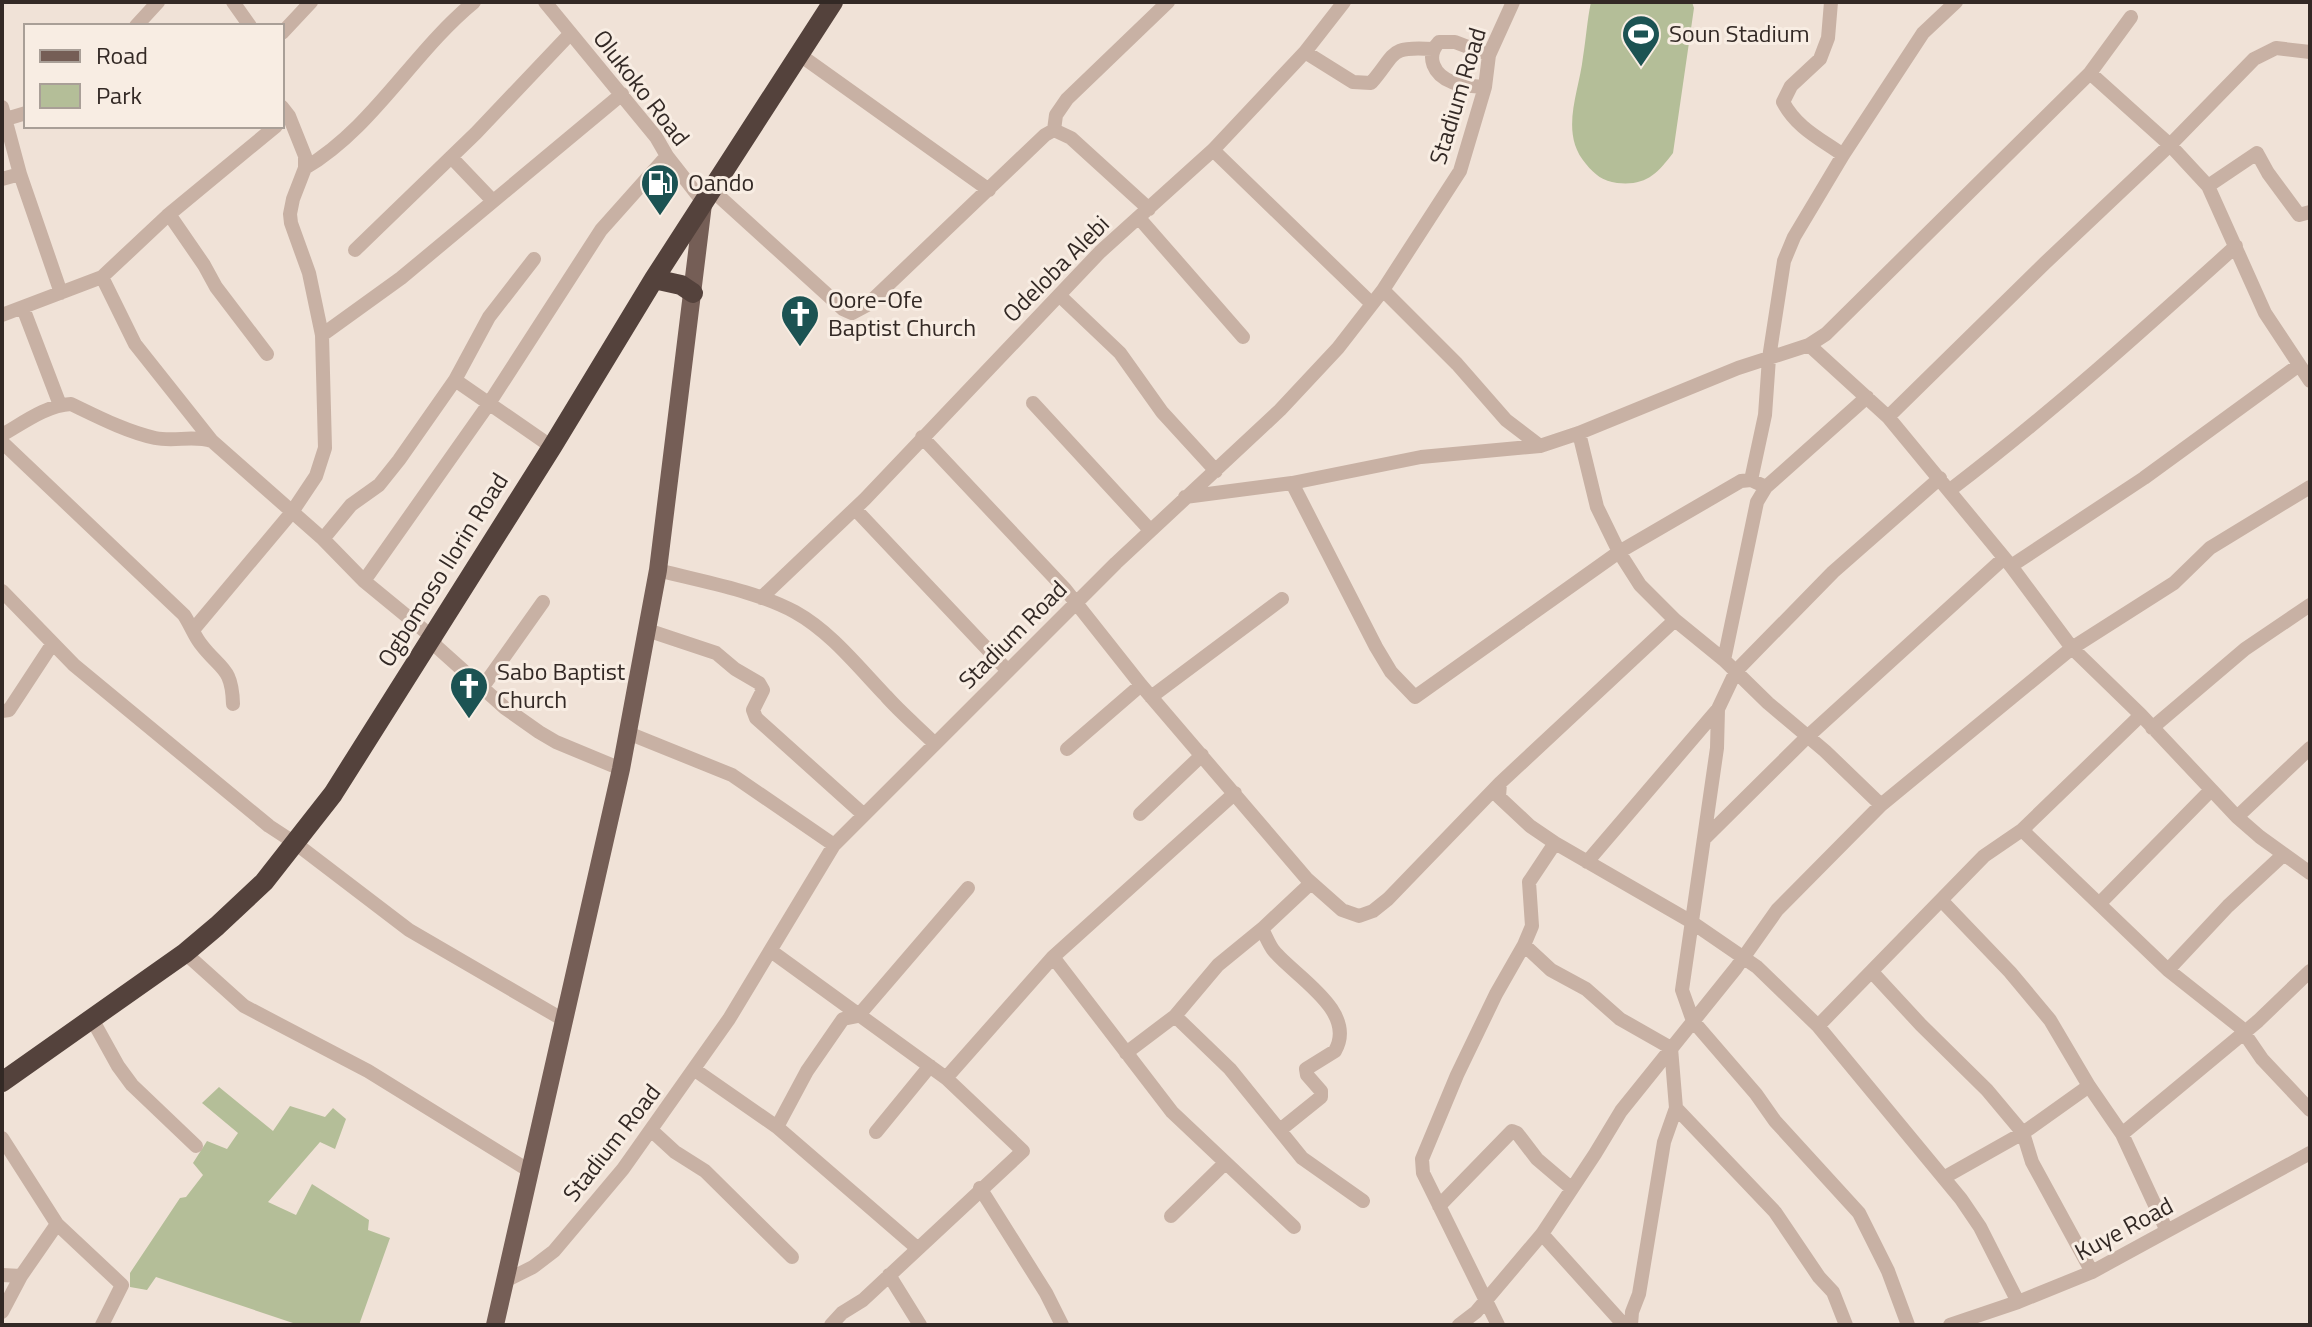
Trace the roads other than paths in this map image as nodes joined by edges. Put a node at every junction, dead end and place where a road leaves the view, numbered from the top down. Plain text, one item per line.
1 (158, 2) edge
2 (233, 2) edge
3 (311, 2) edge
4 (474, 2) edge
5 (545, 2) edge
6 (833, 2) edge
7 (1168, 2) edge
8 (1344, 2) edge
9 (1513, 2) edge
10 (1831, 2) edge
11 (1956, 2) edge
12 (2131, 17) dead end
13 (138, 24) edge
14 (249, 24) edge
15 (284, 31) edge
16 (570, 34) junction
17 (1433, 49) junction
18 (1305, 52) junction
19 (2310, 52) edge
20 (800, 55) junction
21 (1489, 55) junction
22 (2090, 73) junction
23 (1485, 87) junction
24 (622, 94) junction
25 (4, 113) edge
26 (284, 115) edge
27 (274, 128) edge
28 (1054, 130) junction
29 (2170, 145) junction
30 (1213, 150) junction
31 (1843, 155) junction
32 (667, 156) junction
33 (451, 157) junction
34 (305, 168) junction
35 (20, 174) junction
36 (2, 179) edge
37 (2208, 186) junction
38 (989, 190) junction
39 (707, 196) junction
40 (492, 200) junction
41 (2310, 212) edge
42 (1144, 214) junction
43 (167, 216) junction
44 (2236, 246) junction
45 (355, 250) dead end
46 (534, 259) dead end
47 (102, 277) junction
48 (654, 279) junction
49 (1383, 290) junction
50 (61, 293) junction
51 (693, 293) junction
52 (1059, 295) junction
53 (1371, 303) junction
54 (23, 308) junction
55 (2, 315) edge
56 (322, 335) junction
57 (1243, 337) dead end
58 (1809, 345) junction
59 (267, 354) dead end
60 (1769, 358) junction
61 (2299, 365) junction
62 (455, 380) junction
63 (2310, 381) edge
64 (1867, 397) junction
65 (1033, 403) dead end
66 (60, 405) junction
67 (488, 405) junction
68 (1888, 417) junction
69 (1579, 433) junction
70 (2, 435) edge
71 (922, 437) junction
72 (212, 441) junction
73 (2, 442) edge
74 (1540, 446) junction
75 (552, 447) junction
76 (1216, 471) junction
77 (1751, 480) junction
78 (1292, 483) junction
79 (1945, 484) junction
80 (1766, 487) junction
81 (2310, 487) edge
82 (1185, 497) junction
83 (855, 509) junction
84 (292, 512) junction
85 (1150, 530) junction
86 (323, 539) junction
87 (1619, 552) junction
88 (2008, 562) junction
89 (658, 570) junction
90 (364, 581) junction
91 (2, 591) edge
92 (761, 598) junction
93 (1282, 599) dead end
94 (543, 602) dead end
95 (1075, 604) junction
96 (2310, 605) edge
97 (1675, 620) junction
98 (193, 630) junction
99 (647, 630) junction
100 (431, 636) junction
101 (53, 643) junction
102 (2072, 648) junction
103 (1724, 660) junction
104 (1008, 671) junction
105 (1736, 671) junction
106 (482, 688) junction
107 (1146, 691) junction
108 (233, 704) dead end
109 (1718, 709) junction
110 (2, 711) edge
111 (2141, 715) junction
112 (2152, 728) junction
113 (628, 733) junction
114 (1806, 738) junction
115 (935, 744) junction
116 (2310, 748) edge
117 (1067, 749) dead end
118 (1202, 755) junction
119 (621, 769) junction
120 (1500, 783) junction
121 (2210, 791) junction
122 (1235, 793) junction
123 (1881, 805) junction
124 (1140, 814) dead end
125 (864, 815) junction
126 (2237, 817) junction
127 (2022, 830) junction
128 (1705, 838) junction
129 (295, 843) junction
130 (1555, 843) junction
131 (834, 845) junction
132 (2283, 855) junction
133 (1587, 862) junction
134 (2310, 873) edge
135 (1311, 883) junction
136 (968, 888) dead end
137 (1942, 901) junction
138 (2100, 903) junction
139 (1690, 921) junction
140 (1262, 929) junction
141 (1524, 945) junction
142 (771, 951) junction
143 (185, 953) junction
144 (1053, 957) junction
145 (1742, 957) junction
146 (2168, 970) junction
147 (2310, 971) edge
148 (1872, 972) junction
149 (858, 1016) junction
150 (1175, 1016) junction
151 (92, 1019) junction
152 (562, 1019) junction
153 (1693, 1021) junction
154 (1818, 1026) junction
155 (2245, 1032) junction
156 (1671, 1048) junction
157 (1126, 1053) junction
158 (930, 1066) junction
159 (695, 1070) junction
160 (946, 1078) junction
161 (2, 1082) edge
162 (2089, 1086) junction
163 (1676, 1108) junction
164 (2310, 1110) edge
165 (777, 1127) junction
166 (651, 1130) junction
167 (1280, 1130) junction
168 (876, 1132) dead end
169 (2023, 1133) junction
170 (2122, 1134) junction
171 (2, 1138) edge
172 (196, 1146) dead end
173 (2310, 1153) edge
174 (1224, 1164) junction
175 (528, 1170) junction
176 (1945, 1177) junction
177 (980, 1188) junction
178 (1571, 1188) junction
179 (1363, 1201) dead end
180 (1439, 1206) junction
181 (1171, 1216) dead end
182 (57, 1224) junction
183 (1294, 1227) dead end
184 (2167, 1231) junction
185 (1542, 1234) junction
186 (917, 1248) junction
187 (792, 1257) dead end
188 (2092, 1272) junction
189 (2, 1275) edge
190 (889, 1275) junction
191 (21, 1276) junction
192 (505, 1281) junction
193 (1486, 1300) junction
194 (2018, 1302) junction
195 (2, 1312) edge
196 (102, 1325) edge
197 (495, 1325) edge
198 (831, 1325) edge
199 (920, 1325) edge
200 (1062, 1325) edge
201 (1459, 1325) edge
202 (1498, 1325) edge
203 (1624, 1325) edge
204 (1631, 1325) edge
205 (1846, 1325) edge
206 (1908, 1325) edge
207 (1950, 1325) edge

1 - 13 street
2 - 14 street
3 - 15 street
4 - 34 street
5 - 16 street, Olukoko Road
6 - 20 highway, Ogbomoso Ilorin Road
7 - 28 street
8 - 18 street, Odeloba Alebi
9 - 21 street, Stadium Road
10 - 31 street
11 - 31 street
12 - 22 street
16 - 24 street, Olukoko Road
16 - 33 street
17 - 18 street
17 - 21 street
17 - 23 street
18 - 30 street, Odeloba Alebi
19 - 29 street
20 - 38 street
20 - 39 highway, Ogbomoso Ilorin Road
21 - 23 street, Stadium Road
22 - 29 street
22 - 58 street
23 - 49 street, Stadium Road
24 - 32 street, Olukoko Road
24 - 40 street
25 - 35 street
26 - 34 street
27 - 43 street
28 - 38 street
28 - 42 street
29 - 37 street
29 - 68 street
30 - 42 street, Odeloba Alebi
30 - 53 street
31 - 60 street
32 - 39 street, Olukoko Road
32 - 67 street
33 - 40 street
33 - 45 street
34 - 56 street
35 - 36 street
35 - 50 street
37 - 41 street
37 - 44 street
38 - 39 street, Olukoko Road
39 - 48 highway, Ogbomoso Ilorin Road
39 - 51 main road
40 - 56 street
42 - 52 street, Odeloba Alebi
42 - 57 street
43 - 47 street
43 - 59 street
44 - 61 street
44 - 79 street
46 - 62 street
47 - 50 street
47 - 72 street
48 - 51 highway
48 - 75 highway, Ogbomoso Ilorin Road
49 - 53 street, Stadium Road
49 - 74 street
50 - 54 street
51 - 89 main road
52 - 71 street, Odeloba Alebi
52 - 76 street
53 - 76 street, Stadium Road
54 - 55 street
54 - 66 street
56 - 84 street
58 - 60 street
58 - 64 street
60 - 69 street
60 - 77 street
61 - 63 street
61 - 88 street
62 - 67 street
62 - 86 street
64 - 68 street
64 - 80 street
65 - 85 street
66 - 70 street
66 - 72 street
67 - 75 street
67 - 90 street
68 - 79 street
69 - 74 street
69 - 87 street
71 - 83 street, Odeloba Alebi
71 - 95 street
72 - 84 street
73 - 98 street
74 - 78 street
75 - 100 highway, Ogbomoso Ilorin Road
76 - 82 street, Stadium Road
77 - 80 street
77 - 87 street
78 - 82 street
78 - 87 street
79 - 88 street
79 - 105 street
80 - 103 street
81 - 102 street
82 - 85 street, Stadium Road
83 - 92 street, Odeloba Alebi
83 - 104 street
84 - 86 street
84 - 98 street
85 - 95 street, Stadium Road
86 - 90 street
87 - 97 street
88 - 102 street
88 - 114 street
89 - 92 street
89 - 99 main road
90 - 100 street
91 - 101 street
92 - 115 street
93 - 107 street
94 - 106 street
95 - 104 street, Stadium Road
95 - 107 street
96 - 112 street
97 - 103 street
97 - 120 street
98 - 108 street
99 - 113 main road
99 - 125 street
100 - 106 street
100 - 129 highway, Ogbomoso Ilorin Road
101 - 110 street
101 - 129 street
102 - 111 street
102 - 123 street
103 - 105 street
104 - 115 street, Stadium Road
105 - 109 street
105 - 114 street
106 - 119 street
107 - 117 street
107 - 118 street
109 - 128 street
109 - 133 street
111 - 112 street
111 - 127 street
112 - 121 street
113 - 119 main road
113 - 131 street
114 - 123 street
114 - 128 street
115 - 125 street, Stadium Road
116 - 126 street
118 - 122 street
118 - 124 street
119 - 152 main road
120 - 130 street
120 - 135 street
121 - 126 street
121 - 138 street
122 - 135 street
122 - 144 street
123 - 145 street
125 - 131 street, Stadium Road
126 - 132 street
127 - 137 street
127 - 138 street
128 - 139 street
129 - 143 highway, Ogbomoso Ilorin Road
129 - 152 street
130 - 133 street
130 - 141 street
131 - 142 street, Stadium Road
132 - 134 street
132 - 146 street
133 - 139 street
135 - 140 street
136 - 149 street
137 - 148 street
137 - 162 street
138 - 146 street
139 - 145 street
139 - 153 street
140 - 150 street
140 - 167 street
141 - 156 street
141 - 180 street
142 - 149 street
142 - 159 street, Stadium Road
143 - 151 highway, Ogbomoso Ilorin Road
143 - 175 street
144 - 157 street
144 - 160 street
145 - 153 street
145 - 154 street
146 - 155 street
147 - 155 street
148 - 154 street
148 - 169 street
149 - 158 street
149 - 165 street
150 - 157 street
150 - 167 street
151 - 161 highway, Ogbomoso Ilorin Road
151 - 172 street
152 - 175 main road
153 - 156 street
153 - 206 street
154 - 176 street
155 - 164 street
155 - 170 street
156 - 163 street
156 - 178 street
157 - 174 street
158 - 160 street
158 - 168 street
159 - 165 street
159 - 166 street, Stadium Road
160 - 177 street
162 - 169 street
162 - 170 street
163 - 204 street
163 - 205 street
165 - 186 street
166 - 187 street
166 - 192 street, Stadium Road
167 - 179 street
169 - 176 street
169 - 188 street
170 - 184 street
171 - 182 street
173 - 184 street, Kuye Road
174 - 181 street
174 - 183 street
175 - 192 main road
176 - 194 street
177 - 186 street
177 - 200 street
178 - 180 street
178 - 185 street
180 - 193 street
182 - 191 street
182 - 196 street
184 - 188 street, Kuye Road
185 - 193 street
185 - 203 street
186 - 190 street
188 - 194 street, Kuye Road
189 - 191 street
190 - 198 street
190 - 199 street
191 - 195 street
192 - 197 main road
193 - 201 street
193 - 202 street
194 - 207 street, Kuye Road

